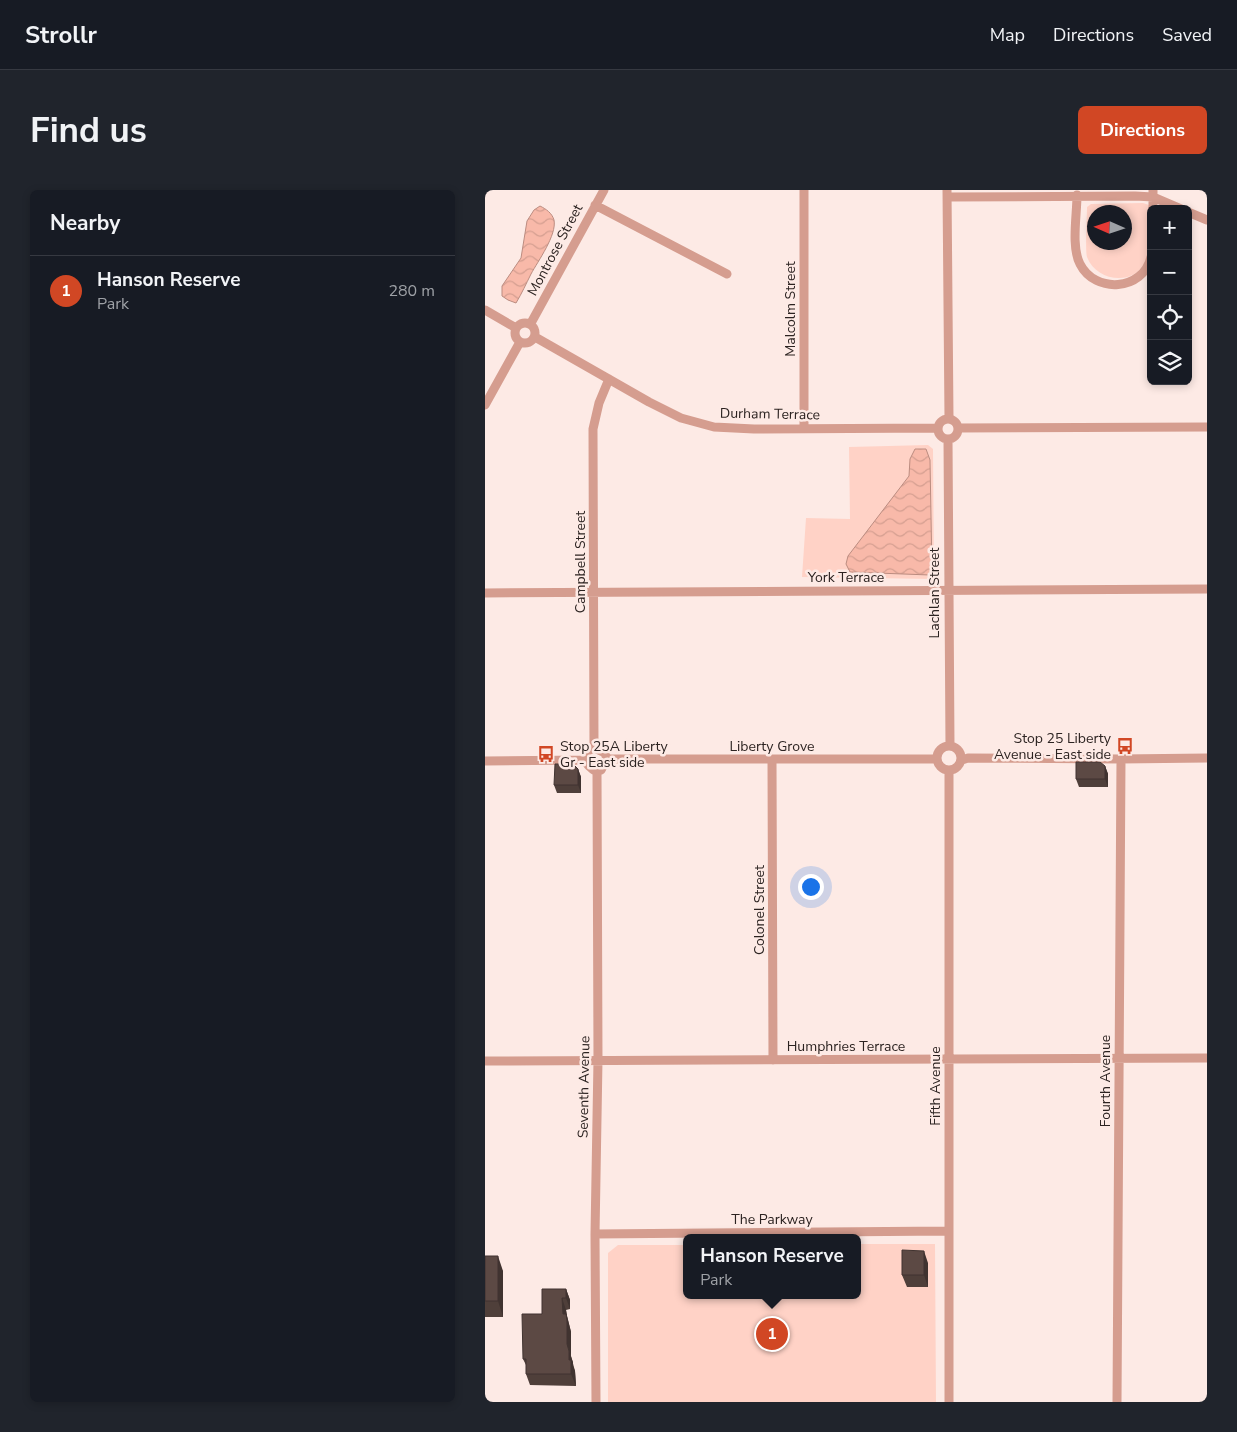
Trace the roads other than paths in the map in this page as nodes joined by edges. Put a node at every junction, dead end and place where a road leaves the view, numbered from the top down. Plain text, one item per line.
1 (604, 190) edge
2 (804, 190) edge
3 (948, 194) edge
4 (1153, 194) edge
5 (1077, 196) junction
6 (595, 205) junction
7 (1174, 205) edge
8 (1192, 214) edge
9 (1207, 220) edge
10 (1147, 267) edge
11 (727, 274) dead end
12 (485, 310) edge
13 (531, 323) junction
14 (516, 328) junction
15 (535, 337) junction
16 (520, 342) junction
17 (609, 379) junction
18 (485, 405) edge
19 (949, 418) junction
20 (1207, 427) edge
21 (938, 428) junction
22 (959, 428) junction
23 (805, 429) junction
24 (948, 439) junction
25 (1207, 589) edge
26 (948, 590) junction
27 (594, 592) junction
28 (485, 593) edge
29 (949, 746) junction
30 (595, 748) junction
31 (1207, 758) edge
32 (937, 759) junction
33 (1121, 759) junction
34 (584, 760) junction
35 (607, 760) junction
36 (772, 760) junction
37 (962, 760) junction
38 (485, 761) edge
39 (949, 771) junction
40 (597, 772) junction
41 (1119, 1058) junction
42 (1207, 1058) edge
43 (948, 1059) junction
44 (598, 1060) junction
45 (773, 1060) junction
46 (485, 1061) edge
47 (949, 1231) junction
48 (595, 1234) junction
49 (596, 1402) edge
50 (949, 1402) edge
51 (1117, 1402) edge

1 - 6 street, Montrose Street
2 - 23 street, Malcolm Street
3 - 5 street
3 - 19 street
4 - 5 street
4 - 7 street
5 - 10 street
6 - 11 street
6 - 13 street, Montrose Street
8 - 9 street
12 - 14 street
13 - 14 street
13 - 15 street
14 - 16 street
15 - 16 street
15 - 17 street, Durham Terrace
16 - 18 street
17 - 23 street, Durham Terrace
17 - 27 street, Campbell Street
19 - 21 street
19 - 22 street
20 - 22 street
21 - 23 street, Durham Terrace
21 - 24 street
22 - 24 street
24 - 26 street, Lachlan Street
25 - 26 street, York Terrace
26 - 27 street, York Terrace
26 - 29 street, Lachlan Street
27 - 28 street, York Terrace
27 - 30 street, Campbell Street
29 - 32 street
29 - 37 street
30 - 34 street
30 - 35 street
31 - 33 street
32 - 36 street, Liberty Grove
32 - 39 street
33 - 37 street
33 - 41 street, Fourth Avenue
34 - 38 street
34 - 40 street
35 - 36 street, Liberty Grove
35 - 40 street
36 - 45 street, Colonel Street
37 - 39 street
39 - 43 street, Fifth Avenue
40 - 44 street, Seventh Avenue
41 - 42 street, Humphries Terrace
41 - 43 street, Humphries Terrace
41 - 51 street, Fourth Avenue
43 - 45 street, Humphries Terrace
43 - 47 street, Fifth Avenue
44 - 45 street, Humphries Terrace
44 - 46 street, Humphries Terrace
44 - 48 street, Seventh Avenue
47 - 48 street, The Parkway
47 - 50 street, Fifth Avenue
48 - 49 street, Seventh Avenue

